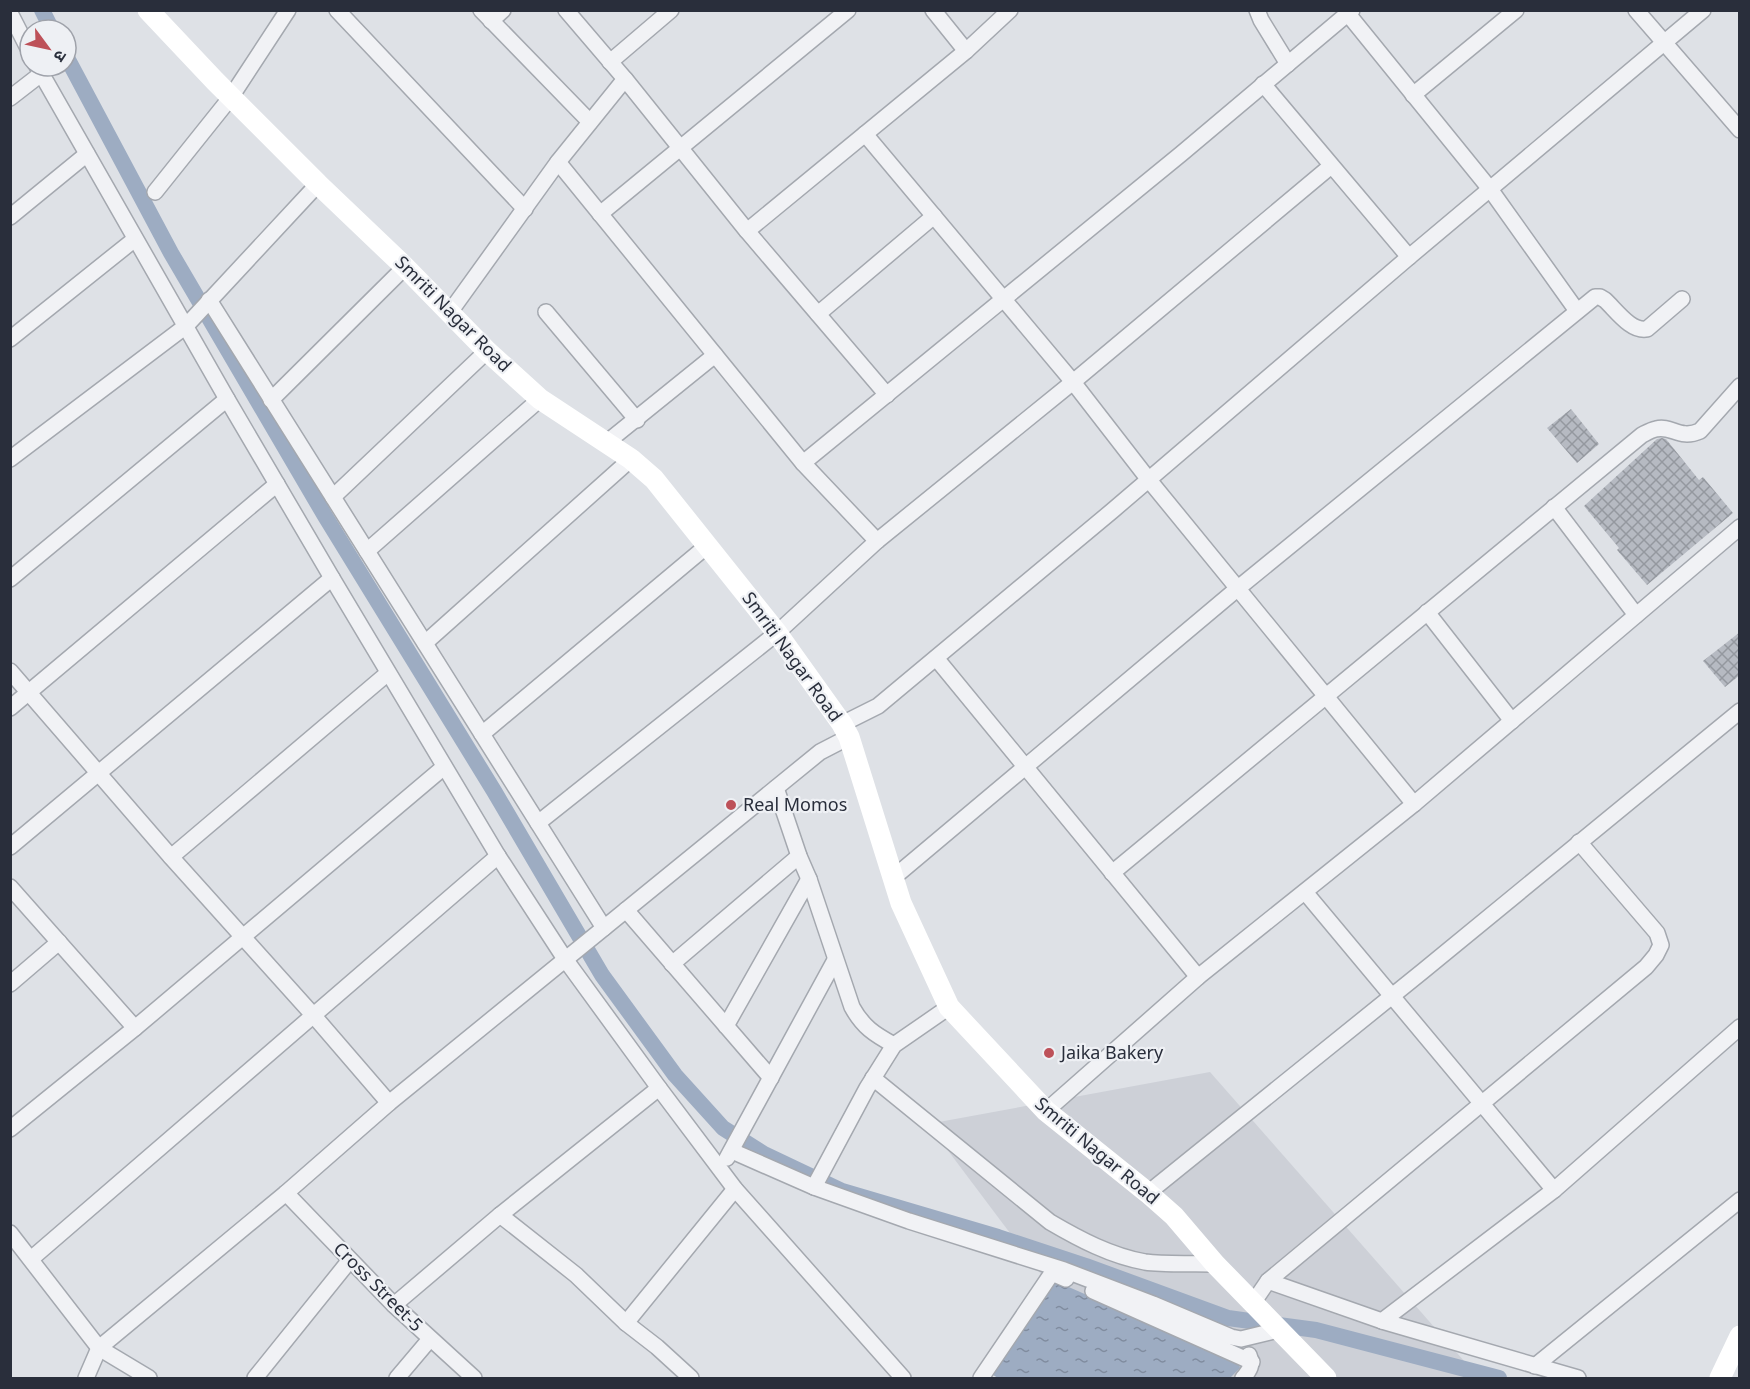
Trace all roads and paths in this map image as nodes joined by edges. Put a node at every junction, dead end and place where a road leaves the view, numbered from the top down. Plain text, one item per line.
1 (148, 10) edge
2 (288, 10) edge
3 (337, 10) edge
4 (503, 10) edge
5 (566, 10) edge
6 (671, 10) edge
7 (848, 10) edge
8 (933, 10) edge
9 (1010, 10) edge
10 (1257, 10) edge
11 (1516, 10) edge
12 (1636, 10) edge
13 (1703, 10) edge
14 (1350, 12) edge
15 (10, 13) edge
16 (486, 16) edge
17 (18, 29) edge
18 (1664, 43) junction
19 (966, 51) junction
20 (610, 62) junction
21 (1288, 64) junction
22 (31, 78) edge
23 (44, 78) edge
24 (625, 79) junction
25 (1263, 84) junction
26 (1413, 95) junction
27 (231, 97) junction
28 (10, 98) edge
29 (590, 122) junction
30 (1740, 130) edge
31 (865, 134) junction
32 (680, 147) junction
33 (87, 154) junction
34 (558, 162) junction
35 (1331, 166) junction
36 (318, 184) junction
37 (1490, 189) junction
38 (155, 192) dead end
39 (525, 209) junction
40 (600, 214) junction
41 (934, 216) junction
42 (10, 217) edge
43 (747, 231) junction
44 (135, 239) junction
45 (1409, 257) junction
46 (405, 267) junction
47 (1004, 299) junction
48 (1682, 299) dead end
49 (209, 300) junction
50 (1577, 311) junction
51 (450, 312) junction
52 (546, 312) dead end
53 (818, 314) junction
54 (186, 326) junction
55 (10, 339) edge
56 (487, 351) junction
57 (715, 355) junction
58 (1072, 382) junction
59 (1740, 386) edge
60 (887, 395) junction
61 (227, 399) junction
62 (540, 399) junction
63 (271, 400) junction
64 (637, 420) junction
65 (606, 444) junction
66 (10, 459) edge
67 (631, 459) junction
68 (804, 463) junction
69 (1149, 480) junction
70 (277, 484) junction
71 (333, 497) junction
72 (1554, 507) junction
73 (1740, 527) edge
74 (877, 541) junction
75 (708, 545) junction
76 (367, 551) junction
77 (332, 578) junction
78 (10, 579) edge
79 (1238, 589) junction
80 (1427, 612) junction
81 (1636, 615) junction
82 (777, 633) junction
83 (425, 643) junction
84 (936, 658) junction
85 (10, 671) edge
86 (388, 673) junction
87 (29, 693) junction
88 (1326, 697) junction
89 (10, 708) edge
90 (1740, 711) edge
91 (1512, 721) junction
92 (846, 731) junction
93 (482, 734) junction
94 (444, 767) junction
95 (1026, 767) junction
96 (100, 773) junction
97 (776, 788) junction
98 (1414, 804) junction
99 (538, 823) junction
100 (1580, 842) junction
101 (10, 847) edge
102 (498, 856) junction
103 (799, 856) junction
104 (171, 857) junction
105 (1113, 873) junction
106 (893, 878) junction
107 (809, 879) junction
108 (10, 887) edge
109 (1305, 892) junction
110 (626, 910) junction
111 (604, 928) junction
112 (242, 936) junction
113 (59, 942) junction
114 (566, 959) junction
115 (835, 960) junction
116 (672, 964) junction
117 (1198, 977) junction
118 (10, 984) edge
119 (1392, 996) junction
120 (949, 1007) junction
121 (314, 1016) junction
122 (726, 1026) junction
123 (1740, 1027) edge
124 (135, 1028) junction
125 (894, 1045) junction
126 (771, 1078) junction
127 (873, 1078) junction
128 (659, 1088) junction
129 (389, 1103) junction
130 (1483, 1104) junction
131 (1046, 1111) junction
132 (10, 1129) edge
133 (732, 1150) junction
134 (720, 1169) junction
135 (814, 1187) junction
136 (735, 1190) junction
137 (1554, 1190) junction
138 (286, 1193) junction
139 (1148, 1193) junction
140 (1740, 1200) edge
141 (500, 1215) junction
142 (10, 1233) edge
143 (31, 1259) junction
144 (351, 1260) junction
145 (1215, 1264) junction
146 (1268, 1281) junction
147 (1253, 1303) junction
148 (394, 1305) junction
149 (1383, 1321) junction
150 (626, 1323) junction
151 (1278, 1330) junction
152 (1740, 1336) edge
153 (430, 1339) junction
154 (1241, 1339) junction
155 (99, 1348) junction
156 (1252, 1362) junction
157 (1535, 1366) junction
158 (86, 1378) edge
159 (149, 1378) edge
160 (255, 1378) edge
161 (397, 1378) edge
162 (474, 1378) edge
163 (691, 1378) edge
164 (903, 1378) edge
165 (981, 1378) edge
166 (1243, 1378) edge
167 (1326, 1378) edge
168 (1578, 1378) edge
169 (1720, 1378) edge

1 - 27 main road, Smriti Nagar Road
2 - 27 street
3 - 39 street
4 - 16 street
5 - 20 street
6 - 20 street
7 - 32 street
8 - 19 street
9 - 19 street
10 - 21 street
11 - 26 street
12 - 18 street
13 - 18 street
14 - 21 street
14 - 26 street
15 - 17 street
16 - 29 street
18 - 30 street
18 - 37 street
19 - 31 street
20 - 24 street
21 - 25 street
22 - 28 street
23 - 33 street
24 - 29 street
24 - 32 street
25 - 35 street
25 - 47 street
26 - 37 street
27 - 36 main road, Smriti Nagar Road
27 - 38 street
29 - 34 street
31 - 41 street
31 - 43 street
32 - 40 street
32 - 43 street
33 - 42 street
33 - 44 street
34 - 39 street
34 - 40 street
35 - 45 street
35 - 58 street
36 - 46 main road, Smriti Nagar Road
36 - 49 street
37 - 45 street
37 - 50 street
39 - 51 street
40 - 57 street
41 - 47 street
41 - 53 street
43 - 53 street
44 - 54 street
44 - 55 street
45 - 69 street
46 - 51 main road, Smriti Nagar Road
46 - 63 street
47 - 58 street
47 - 60 street
48 - 50 street
49 - 54 street
49 - 63 street
50 - 79 street
51 - 56 main road, Smriti Nagar Road
52 - 64 street
53 - 60 street
54 - 61 street
54 - 66 street
56 - 62 main road, Smriti Nagar Road
56 - 71 street
57 - 64 street
57 - 68 street
58 - 69 street
58 - 74 street
59 - 72 street
60 - 68 street
61 - 70 street
61 - 78 street
62 - 65 main road, Smriti Nagar Road
62 - 76 street
63 - 71 street
64 - 65 street
65 - 67 main road, Smriti Nagar Road
67 - 75 main road, Smriti Nagar Road
67 - 83 street
68 - 74 street
69 - 79 street
69 - 84 street
70 - 77 street
70 - 87 street
71 - 76 street
72 - 80 street
72 - 81 street
73 - 81 street
74 - 82 street
75 - 82 main road, Smriti Nagar Road
75 - 93 street
76 - 83 street
77 - 86 street
77 - 96 street
79 - 88 street
79 - 95 street
80 - 88 street
80 - 91 street
81 - 91 street
82 - 92 main road, Smriti Nagar Road
82 - 99 street
83 - 93 street
84 - 92 street
84 - 95 street
85 - 87 street
86 - 94 street
86 - 104 street
87 - 89 street
87 - 96 street
88 - 98 street
88 - 105 street
90 - 100 street
91 - 98 street
92 - 97 street
92 - 106 main road, Smriti Nagar Road
93 - 99 street
94 - 102 street
94 - 112 street
95 - 105 street
95 - 106 street
96 - 101 street
96 - 104 street
97 - 103 street
97 - 110 street
98 - 109 street
99 - 111 street
100 - 119 street
100 - 130 street
102 - 114 street
102 - 121 street
103 - 107 street
103 - 116 street
104 - 112 street
105 - 117 street
106 - 120 main road, Smriti Nagar Road
107 - 115 street
107 - 122 street
108 - 113 street
109 - 117 street
109 - 119 street
110 - 111 street
110 - 116 street
111 - 114 street
112 - 121 street
112 - 124 street
113 - 118 street
113 - 124 street
114 - 128 street
114 - 129 street
115 - 125 street
115 - 126 street
116 - 122 street
117 - 131 street
119 - 130 street
119 - 139 street
120 - 125 street
120 - 131 main road, Smriti Nagar Road
121 - 129 street
121 - 143 street
122 - 126 street
123 - 137 street
124 - 132 street
125 - 127 street
126 - 133 street
127 - 135 street
127 - 145 street
128 - 134 street
128 - 141 street
129 - 138 street
130 - 137 street
130 - 146 street
131 - 139 main road, Smriti Nagar Road
133 - 134 street
133 - 135 street
134 - 136 street
135 - 154 street
136 - 150 street
136 - 164 street
137 - 149 street
138 - 144 street, Cross Street-5
138 - 155 street
139 - 145 main road, Smriti Nagar Road
140 - 157 street
141 - 148 street
141 - 150 street
142 - 143 street
143 - 155 street
144 - 148 street, Cross Street-5
144 - 160 street
145 - 147 main road, Smriti Nagar Road
146 - 147 street
146 - 149 street
147 - 151 main road, Smriti Nagar Road
148 - 153 street, Cross Street-5
149 - 157 street
150 - 163 street
151 - 154 street
151 - 167 main road, Smriti Nagar Road
152 - 169 main road
153 - 161 street
153 - 162 street, Cross Street-5
154 - 156 street
155 - 158 street
155 - 159 street
156 - 165 street
156 - 166 street
157 - 168 street

